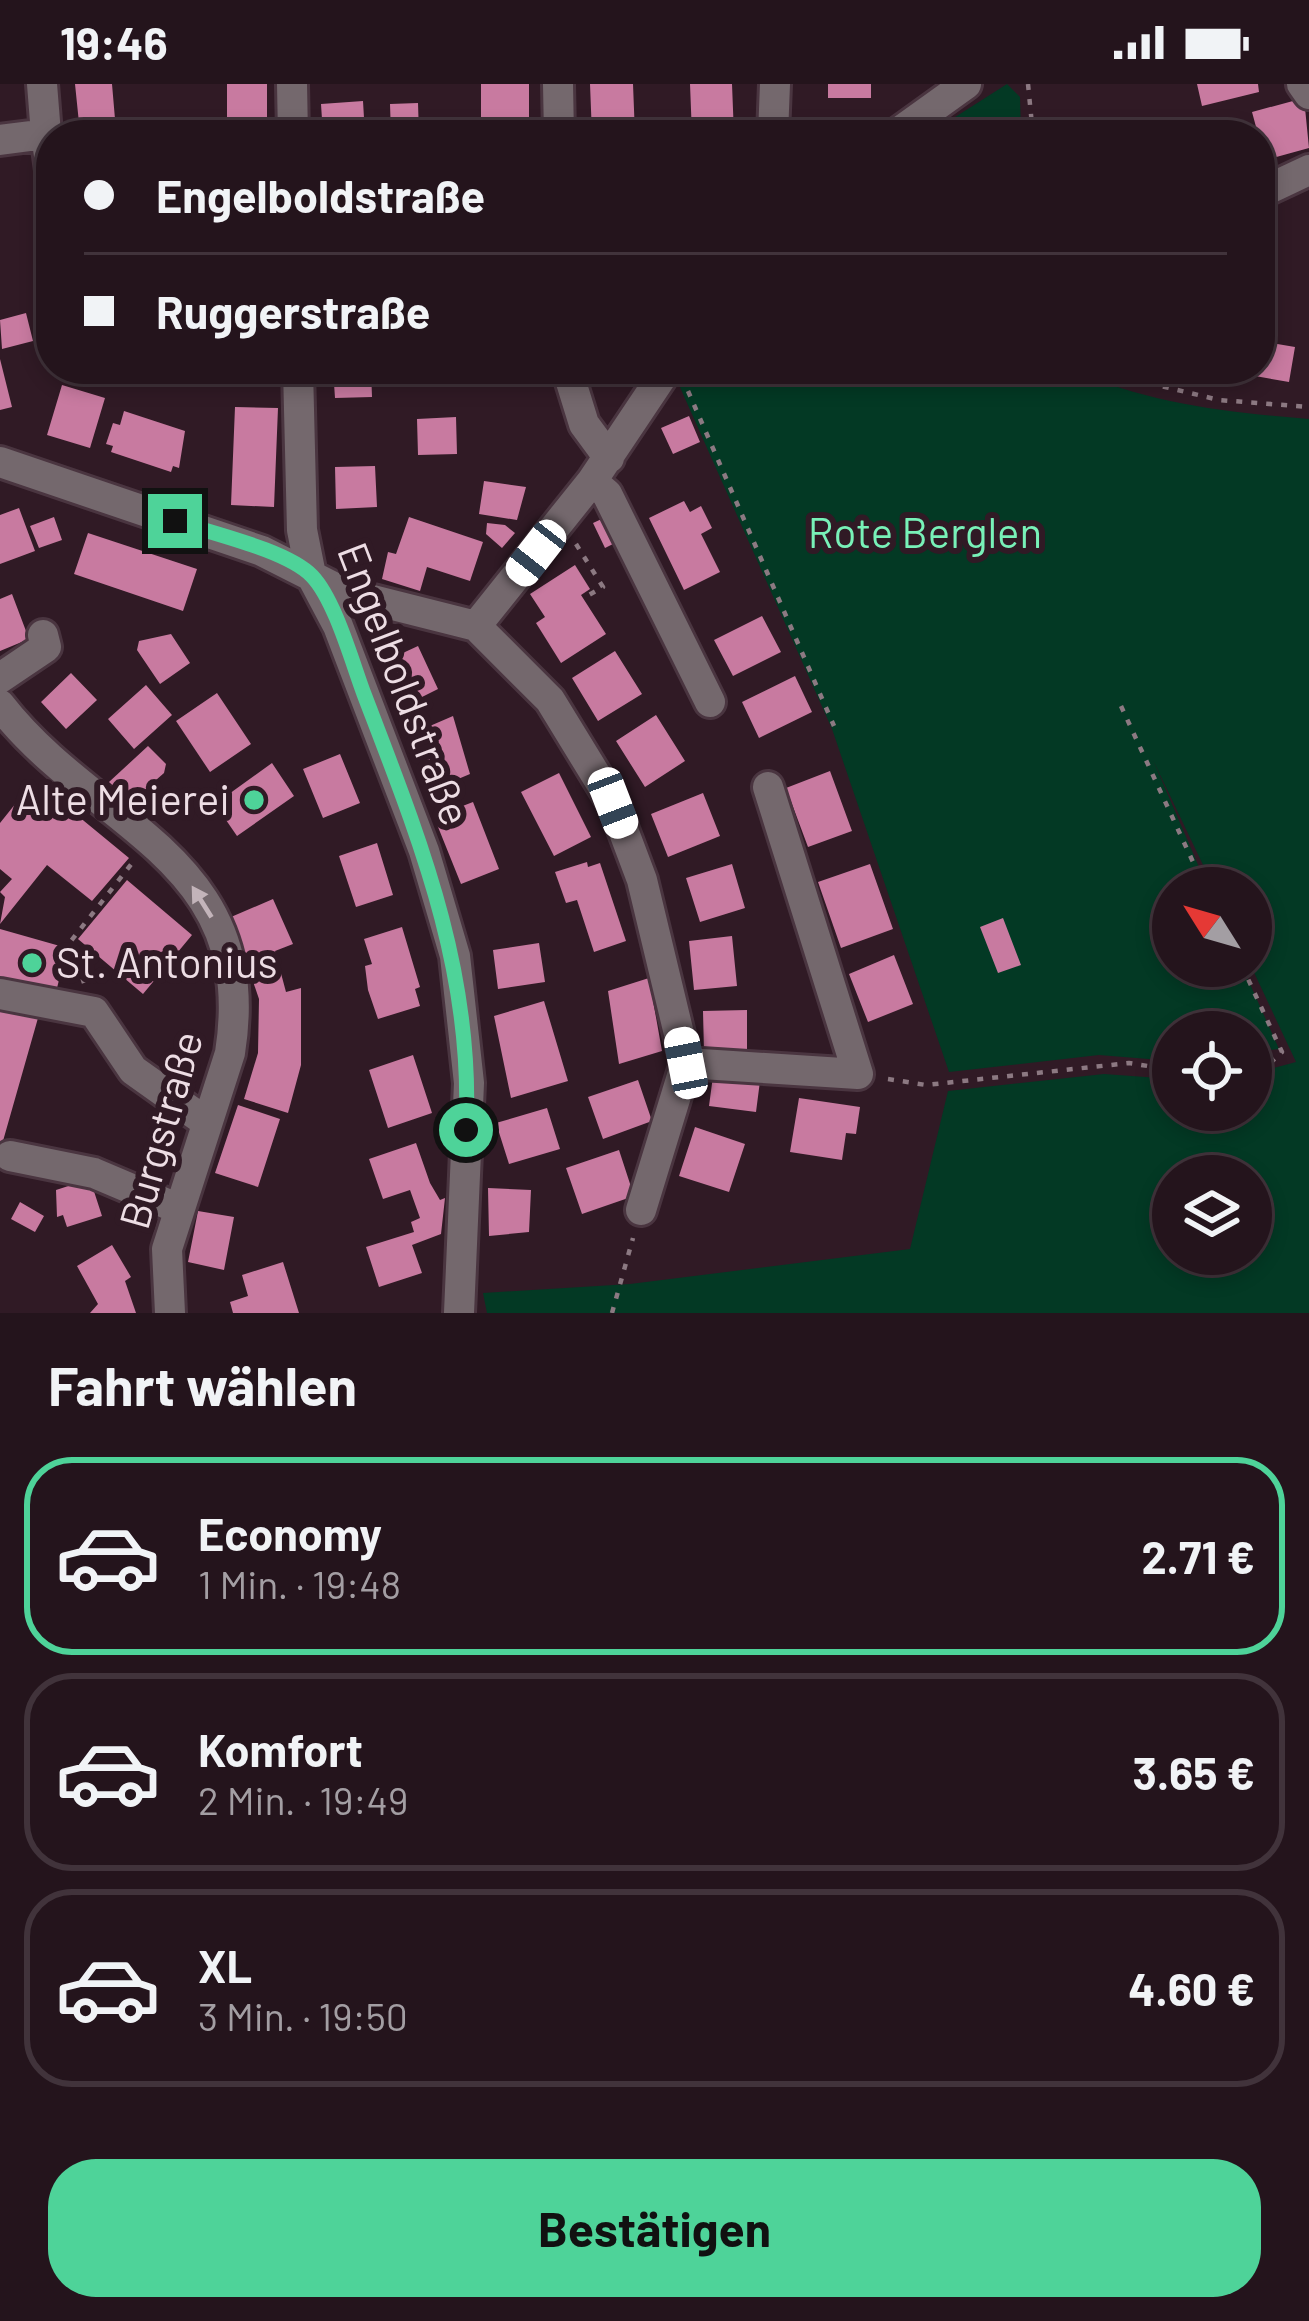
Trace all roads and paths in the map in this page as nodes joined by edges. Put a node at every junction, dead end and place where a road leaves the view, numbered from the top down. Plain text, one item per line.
1 (43, 84) edge
2 (292, 84) edge
3 (558, 84) edge
4 (775, 84) edge
5 (966, 84) edge
6 (1028, 84) edge
7 (1302, 84) edge
8 (1309, 94) edge
9 (45, 120) edge
10 (293, 120) edge
11 (559, 120) edge
12 (774, 120) edge
13 (916, 120) edge
14 (1032, 120) edge
15 (36, 135) edge
16 (0, 140) edge
17 (1309, 170) edge
18 (1275, 186) edge
19 (298, 384) edge
20 (572, 384) edge
21 (670, 384) edge
22 (680, 384) edge
23 (1153, 384) edge
24 (1309, 407) edge
25 (0, 462) edge
26 (601, 469) junction
27 (561, 520) junction
28 (311, 575) junction
29 (589, 595) dead end
30 (476, 626) junction
31 (43, 635) dead end
32 (0, 678) edge
33 (710, 702) dead end
34 (0, 705) edge
35 (1120, 706) dead end
36 (834, 726) dead end
37 (767, 787) dead end
38 (134, 861) dead end
39 (1195, 867) edge
40 (0, 994) edge
41 (94, 1012) junction
42 (1272, 1030) edge
43 (1272, 1061) edge
44 (686, 1063) junction
45 (1152, 1067) edge
46 (858, 1074) junction
47 (206, 1122) junction
48 (10, 1156) dead end
49 (179, 1209) junction
50 (640, 1210) joint
51 (170, 1313) edge
52 (459, 1313) edge
53 (612, 1313) edge

1 - 9 street
2 - 10 street
3 - 11 street
4 - 12 street
5 - 13 street
6 - 14 path
7 - 8 street
15 - 16 street
17 - 18 street
19 - 28 street, Engelboldstraße
20 - 26 street
21 - 26 street
22 - 36 path
23 - 24 path
25 - 28 street
26 - 27 street
26 - 33 street
27 - 29 path
27 - 30 street
28 - 30 street
28 - 52 street, Engelboldstraße
30 - 44 street
31 - 32 street
47 -> 34 street, Burgstraße
35 - 39 path
37 - 46 street
38 - 41 path
40 - 41 street
41 - 47 street
42 - 43 path
44 - 46 street
44 - 50 street
45 - 46 path
47 - 49 street, Burgstraße
48 - 49 street
49 - 51 street, Burgstraße
50 - 53 path

